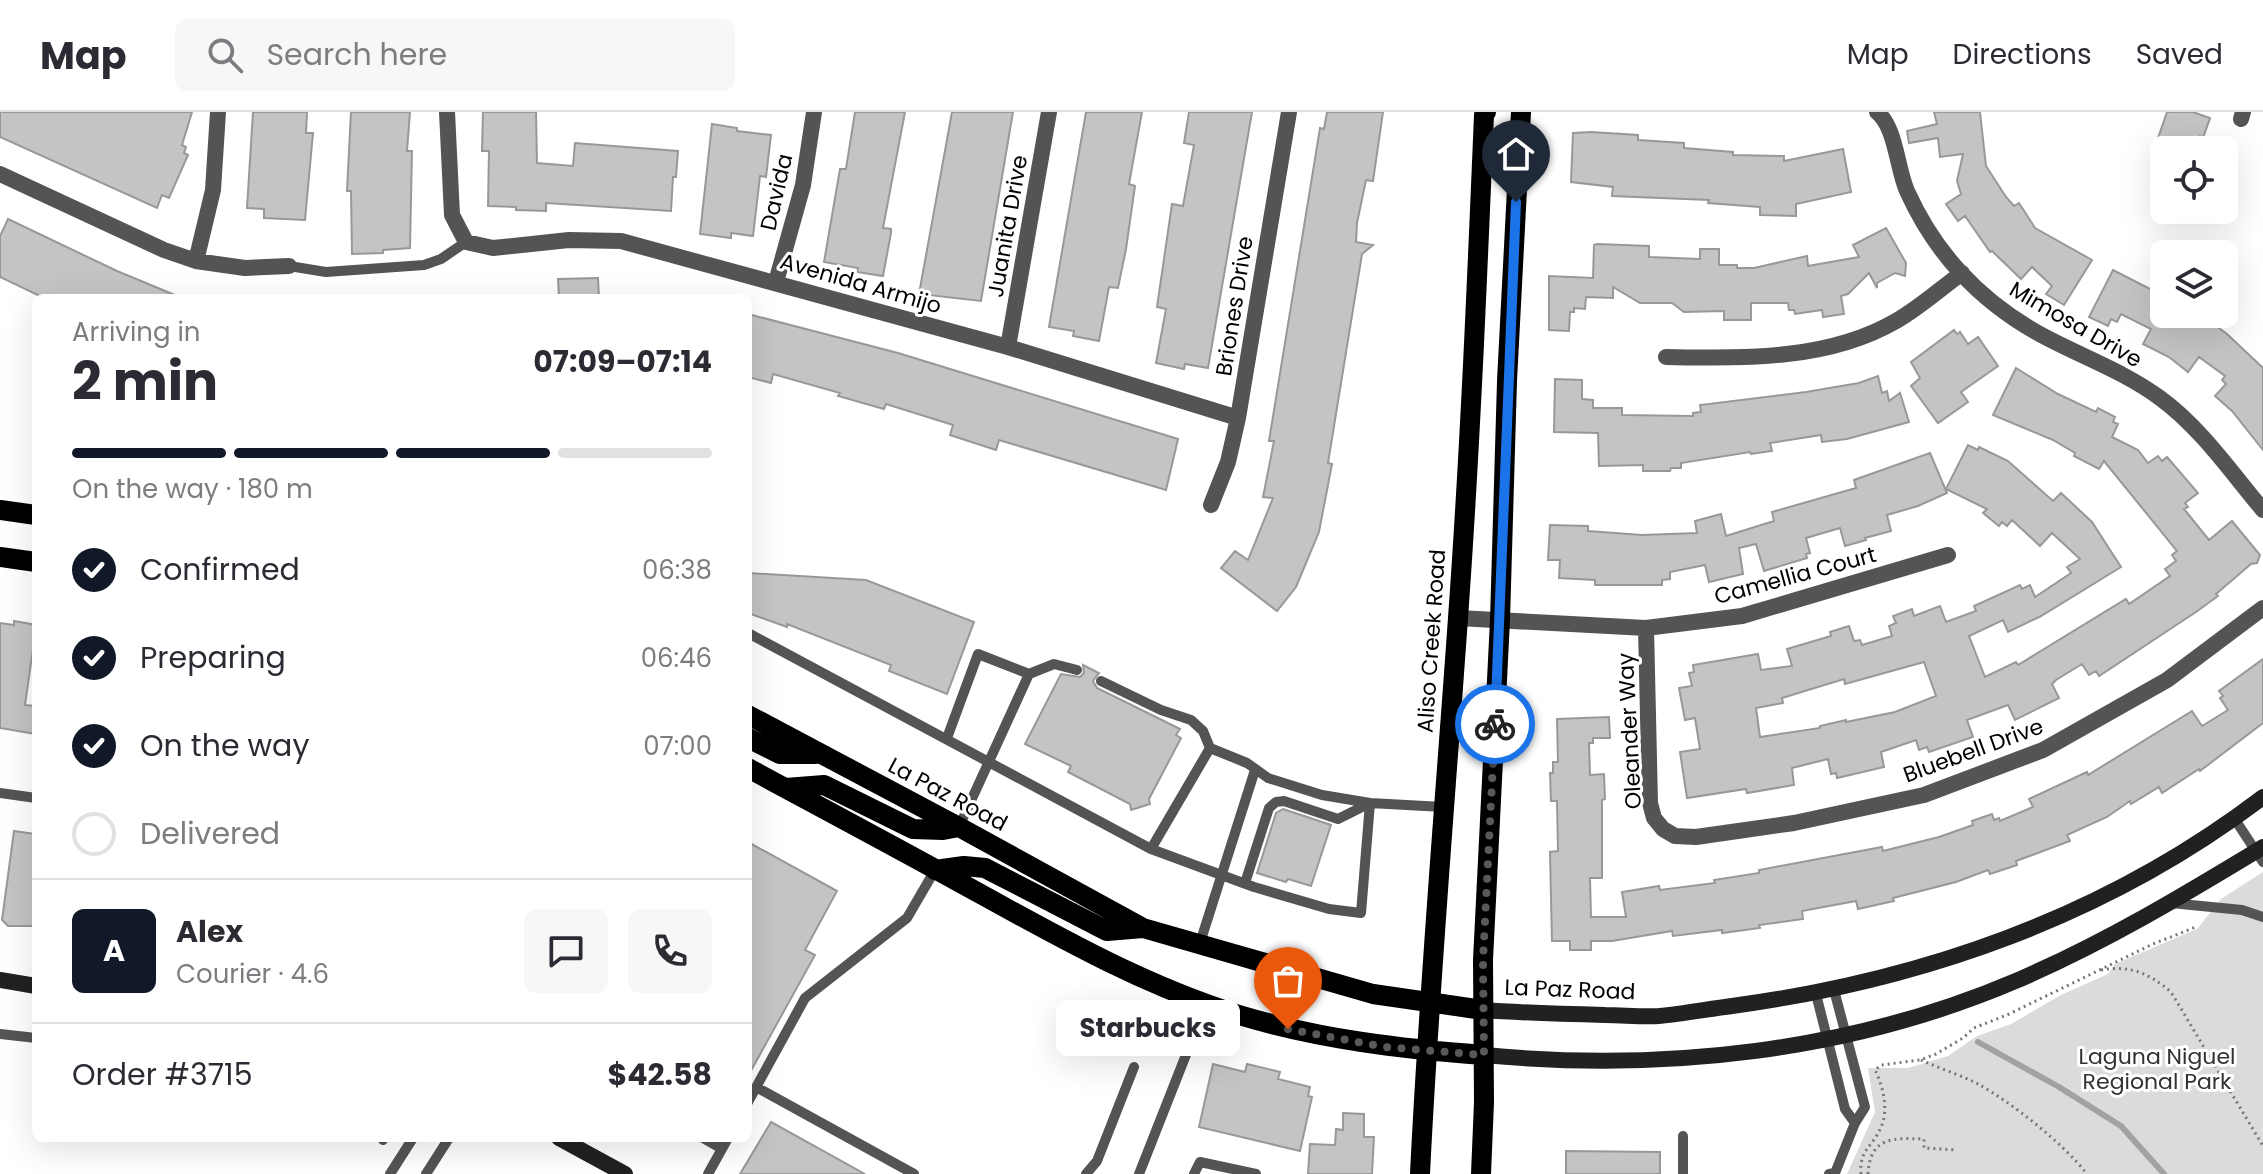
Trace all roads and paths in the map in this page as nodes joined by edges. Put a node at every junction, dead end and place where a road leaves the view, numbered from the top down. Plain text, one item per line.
1 (218, 112) edge
2 (447, 112) edge
3 (814, 112) edge
4 (1049, 112) edge
5 (1289, 112) edge
6 (1486, 112) edge
7 (1521, 112) edge
8 (1877, 112) edge
9 (0, 174) edge
10 (466, 242) junction
11 (196, 261) junction
12 (289, 266) joint
13 (1962, 273) junction
14 (776, 282) junction
15 (1008, 347) junction
16 (1666, 357) dead end
17 (1238, 418) junction
18 (1211, 505) dead end
19 (0, 510) edge
20 (2263, 510) edge
21 (32, 514) edge
22 (1948, 555) dead end
23 (0, 557) edge
24 (32, 561) edge
25 (2263, 608) edge
26 (1458, 618) junction
27 (1500, 620) junction
28 (1646, 628) junction
29 (752, 635) edge
30 (1077, 670) dead end
31 (1029, 674) junction
32 (1101, 681) dead end
33 (752, 717) edge
34 (947, 738) junction
35 (752, 740) edge
36 (1210, 748) junction
37 (820, 754) junction
38 (989, 760) junction
39 (752, 770) edge
40 (1255, 770) junction
41 (786, 788) junction
42 (0, 793) edge
43 (32, 797) edge
44 (1370, 803) junction
45 (2260, 805) edge
46 (1443, 807) junction
47 (2234, 818) junction
48 (959, 827) junction
49 (1663, 829) joint
50 (1151, 849) junction
51 (2261, 853) edge
52 (935, 870) junction
53 (1223, 875) junction
54 (1245, 883) junction
55 (2171, 903) junction
56 (2263, 917) edge
57 (2196, 927) dead end
58 (1143, 928) junction
59 (1199, 946) junction
60 (2097, 971) junction
61 (0, 980) edge
62 (32, 985) edge
63 (1834, 990) junction
64 (1816, 994) junction
65 (1206, 1004) junction
66 (1429, 1004) junction
67 (1483, 1010) junction
68 (0, 1034) edge
69 (1846, 1035) junction
70 (32, 1038) edge
71 (1828, 1039) junction
72 (1426, 1051) junction
73 (1484, 1055) junction
74 (1920, 1060) junction
75 (1134, 1067) dead end
76 (756, 1087) junction
77 (752, 1094) edge
78 (1855, 1123) junction
79 (1683, 1136) dead end
80 (410, 1142) edge
81 (446, 1142) edge
82 (566, 1142) edge
83 (710, 1142) edge
84 (726, 1142) edge
85 (2263, 1146) edge
86 (722, 1149) junction
87 (1956, 1150) dead end
88 (390, 1174) edge
89 (426, 1174) edge
90 (625, 1174) edge
91 (708, 1174) edge
92 (914, 1174) edge
93 (1086, 1174) edge
94 (1139, 1174) edge
95 (1194, 1174) edge
96 (1256, 1174) edge
97 (1420, 1174) edge
98 (1481, 1174) edge
99 (1683, 1174) edge
100 (1833, 1174) edge
101 (1861, 1174) edge
102 (1868, 1174) edge
103 (2087, 1174) edge

1 - 11 street
2 - 10 street
3 - 14 street, Davida
4 - 15 street, Juanita Drive
5 - 17 street, Briones Drive
6 - 26 main road, Aliso Creek Road
7 - 27 main road
8 - 13 street, Mimosa Drive
9 - 11 street
10 - 12 lane
10 - 14 street, Avenida Armijo
11 - 12 street
13 - 16 street
13 - 20 street, Mimosa Drive
14 - 15 street, Avenida Armijo
15 - 17 street, Avenida Armijo
17 - 18 street, Briones Drive
19 - 21 main road
22 - 28 street, Camellia Court
23 - 24 main road
25 - 49 street, Bluebell Drive
26 - 27 street, Camellia Court
26 - 46 main road, Aliso Creek Road
27 - 28 street, Camellia Court
27 - 67 main road
28 - 49 street, Oleander Way
29 - 34 lane
30 - 31 lane
31 - 34 lane
31 - 38 lane
32 - 36 lane
33 - 37 main road, La Paz Road
34 - 38 lane
35 - 37 main road
36 - 40 lane
36 - 50 lane
37 - 48 main road, La Paz Road
38 - 48 lane
38 - 50 lane
39 - 41 main road
40 - 44 lane
40 - 53 lane
41 - 48 main road
41 - 52 main road
42 - 43 lane
44 - 46 lane
44 - 54 lane
44 - 54 lane
45 - 47 main road, La Paz Road
46 - 66 main road, Aliso Creek Road
47 - 51 lane
47 - 63 main road, La Paz Road
48 - 58 main road, La Paz Road
50 - 53 lane
51 - 55 main road
52 - 58 main road
52 - 65 main road
52 - 76 lane
53 - 54 lane
53 - 59 lane
55 - 56 lane
55 - 69 main road
57 - 60 path
58 - 59 main road, La Paz Road
59 - 66 main road, La Paz Road
60 - 74 path
60 - 85 path
61 - 62 main road
63 - 64 main road, La Paz Road
63 - 69 lane
64 - 67 main road, La Paz Road
64 - 71 lane
65 - 72 main road
65 - 94 lane
66 - 67 main road, La Paz Road
66 - 72 main road, Aliso Creek Road
67 - 73 main road
68 - 70 lane
69 - 71 main road
69 - 78 lane
71 - 73 main road
71 - 78 lane
72 - 73 main road
72 - 97 main road, Aliso Creek Road
73 - 98 main road
74 - 101 path
74 - 103 path
75 - 93 lane
76 - 77 lane
76 - 92 lane
78 - 100 lane
79 - 99 lane
80 - 88 lane
81 - 89 lane
82 - 90 main road
83 - 86 lane
84 - 86 lane
86 - 91 lane
87 - 102 path
95 - 96 lane

